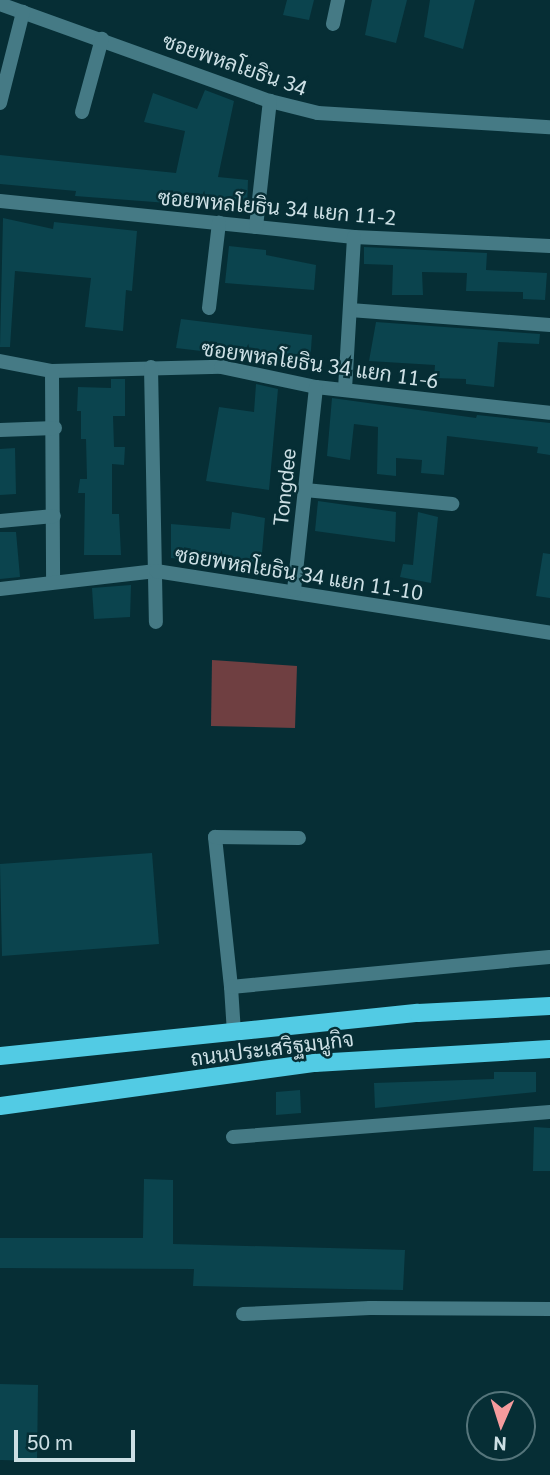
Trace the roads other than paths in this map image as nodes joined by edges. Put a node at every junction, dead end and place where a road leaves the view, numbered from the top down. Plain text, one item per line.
1 (338, 0) edge
2 (0, 4) edge
3 (23, 12) junction
4 (333, 24) dead end
5 (102, 39) junction
6 (270, 101) junction
7 (0, 103) edge
8 (82, 112) dead end
9 (550, 127) edge
10 (0, 201) edge
11 (219, 223) junction
12 (256, 227) junction
13 (354, 237) junction
14 (550, 246) edge
15 (209, 308) dead end
16 (350, 310) junction
17 (550, 325) edge
18 (0, 361) edge
19 (150, 367) junction
20 (52, 371) junction
21 (316, 387) junction
22 (345, 388) junction
23 (550, 414) edge
24 (55, 428) junction
25 (0, 430) edge
26 (304, 490) junction
27 (452, 504) dead end
28 (54, 516) junction
29 (0, 522) edge
30 (156, 571) junction
31 (53, 580) junction
32 (0, 589) edge
33 (294, 590) junction
34 (156, 622) dead end
35 (550, 633) edge
36 (299, 838) dead end
37 (550, 957) edge
38 (231, 987) junction
39 (550, 1006) edge
40 (234, 1033) junction
41 (550, 1049) edge
42 (0, 1056) edge
43 (0, 1106) edge
44 (550, 1112) edge
45 (233, 1137) dead end
46 (550, 1309) edge
47 (243, 1314) dead end

1 - 4 street
2 - 3 street, ซอยพหลโยธิน 34
3 - 5 street, ซอยพหลโยธิน 34
3 - 7 street
5 - 6 street, ซอยพหลโยธิน 34
5 - 8 street
6 - 9 street, ซอยพหลโยธิน 34
6 - 12 street
10 - 11 street, ซอยพหลโยธิน 34 แยก 11-2
11 - 12 street, ซอยพหลโยธิน 34 แยก 11-2
11 - 15 street
12 - 13 street, ซอยพหลโยธิน 34 แยก 11-2
13 - 14 street, ซอยพหลโยธิน 34 แยก 11-2
13 - 16 street
16 - 17 street
16 - 22 street
18 - 20 street, ซอยพหลโยธิน 34 แยก 11-6
19 - 20 street, ซอยพหลโยธิน 34 แยก 11-6
19 - 21 street, ซอยพหลโยธิน 34 แยก 11-6
19 - 30 street
20 - 24 street
21 - 22 street, ซอยพหลโยธิน 34 แยก 11-6
21 - 26 street, Tongdee
22 - 23 street, ซอยพหลโยธิน 34 แยก 11-6
24 - 25 street
24 - 28 street
26 - 27 street
26 - 33 street, Tongdee
28 - 29 street
28 - 31 street
30 - 31 street, ซอยพหลโยธิน 34 แยก 11-10
30 - 33 street, ซอยพหลโยธิน 34 แยก 11-10
30 - 34 street
31 - 32 street, ซอยพหลโยธิน 34 แยก 11-10
33 - 35 street, ซอยพหลโยธิน 34 แยก 11-10
36 - 38 street
37 - 38 street
38 - 40 street
39 - 40 main road, ถนนประเสริฐมนูกิจ
40 - 42 main road, ถนนประเสริฐมนูกิจ
41 - 43 main road, ถนนประเสริฐมนูกิจ
44 - 45 street
46 - 47 street

